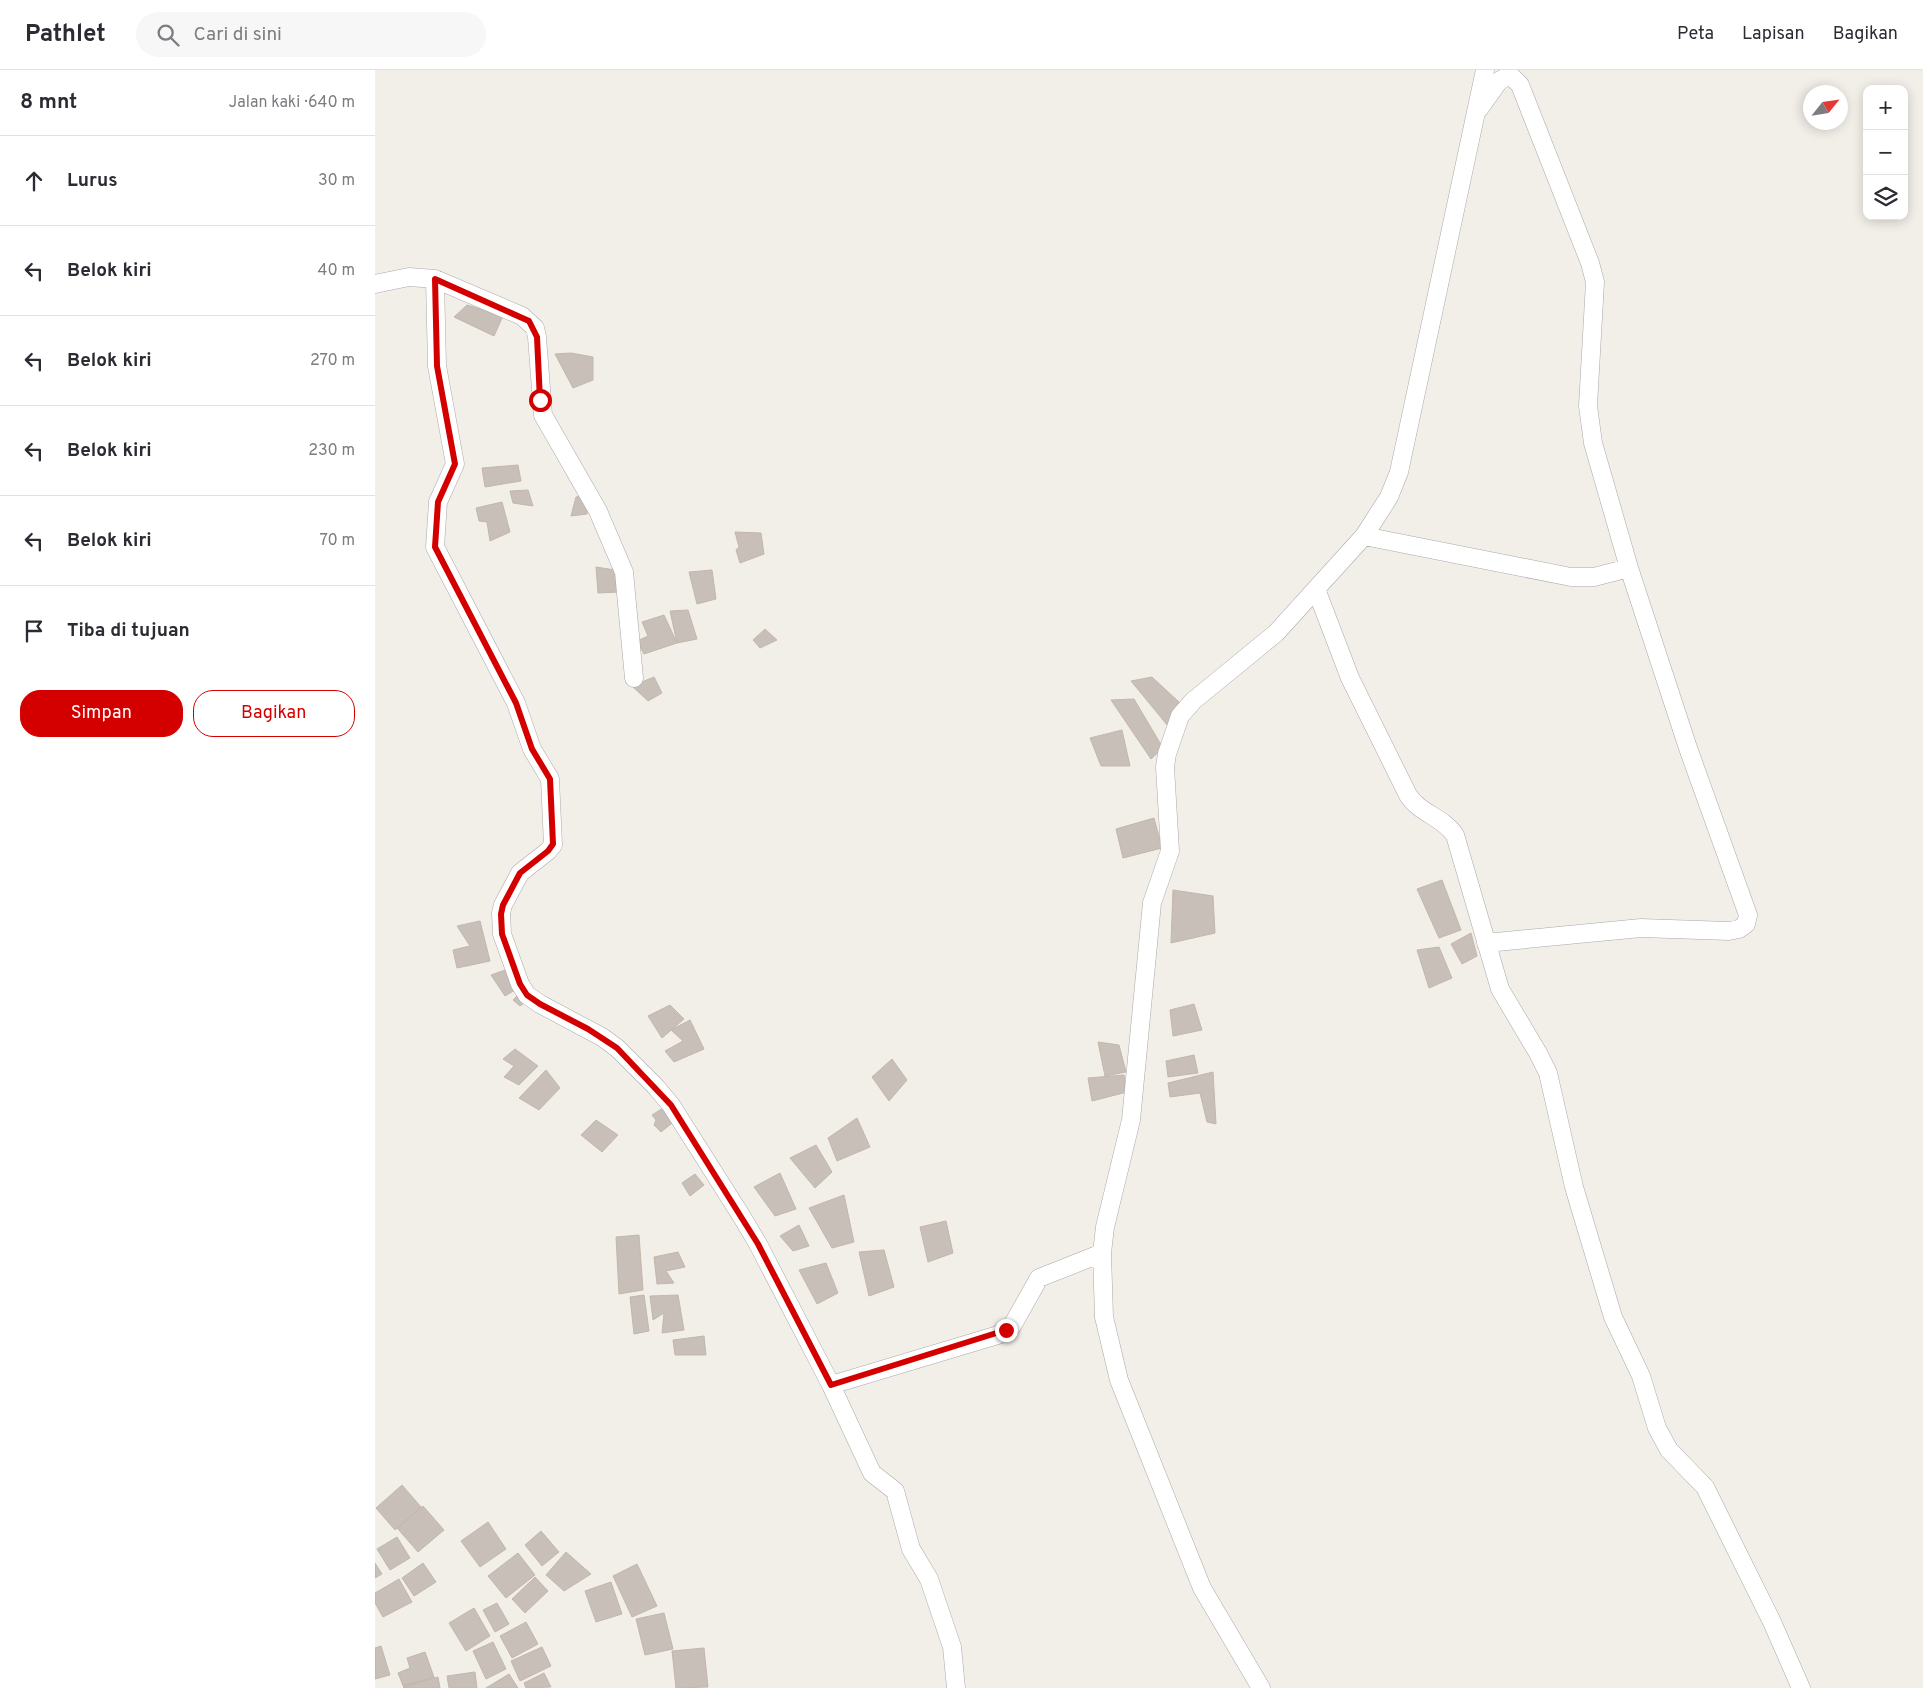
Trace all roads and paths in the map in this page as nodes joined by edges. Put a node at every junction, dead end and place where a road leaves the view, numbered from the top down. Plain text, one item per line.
1 (1485, 70) edge
2 (1475, 116) junction
3 (435, 279) junction
4 (375, 284) edge
5 (1364, 536) junction
6 (1629, 568) junction
7 (1317, 589) junction
8 (633, 678) dead end
9 (1485, 943) junction
10 (1102, 1253) junction
11 (831, 1385) junction
12 (956, 1688) edge
13 (1261, 1688) edge
14 (1801, 1688) edge

1 - 2 street
2 - 5 street
2 - 6 street
3 - 4 street
3 - 8 street
3 - 11 street
5 - 6 street
5 - 7 street
6 - 9 street
7 - 9 street
7 - 10 street
9 - 14 street
10 - 11 street
10 - 13 street
11 - 12 street

